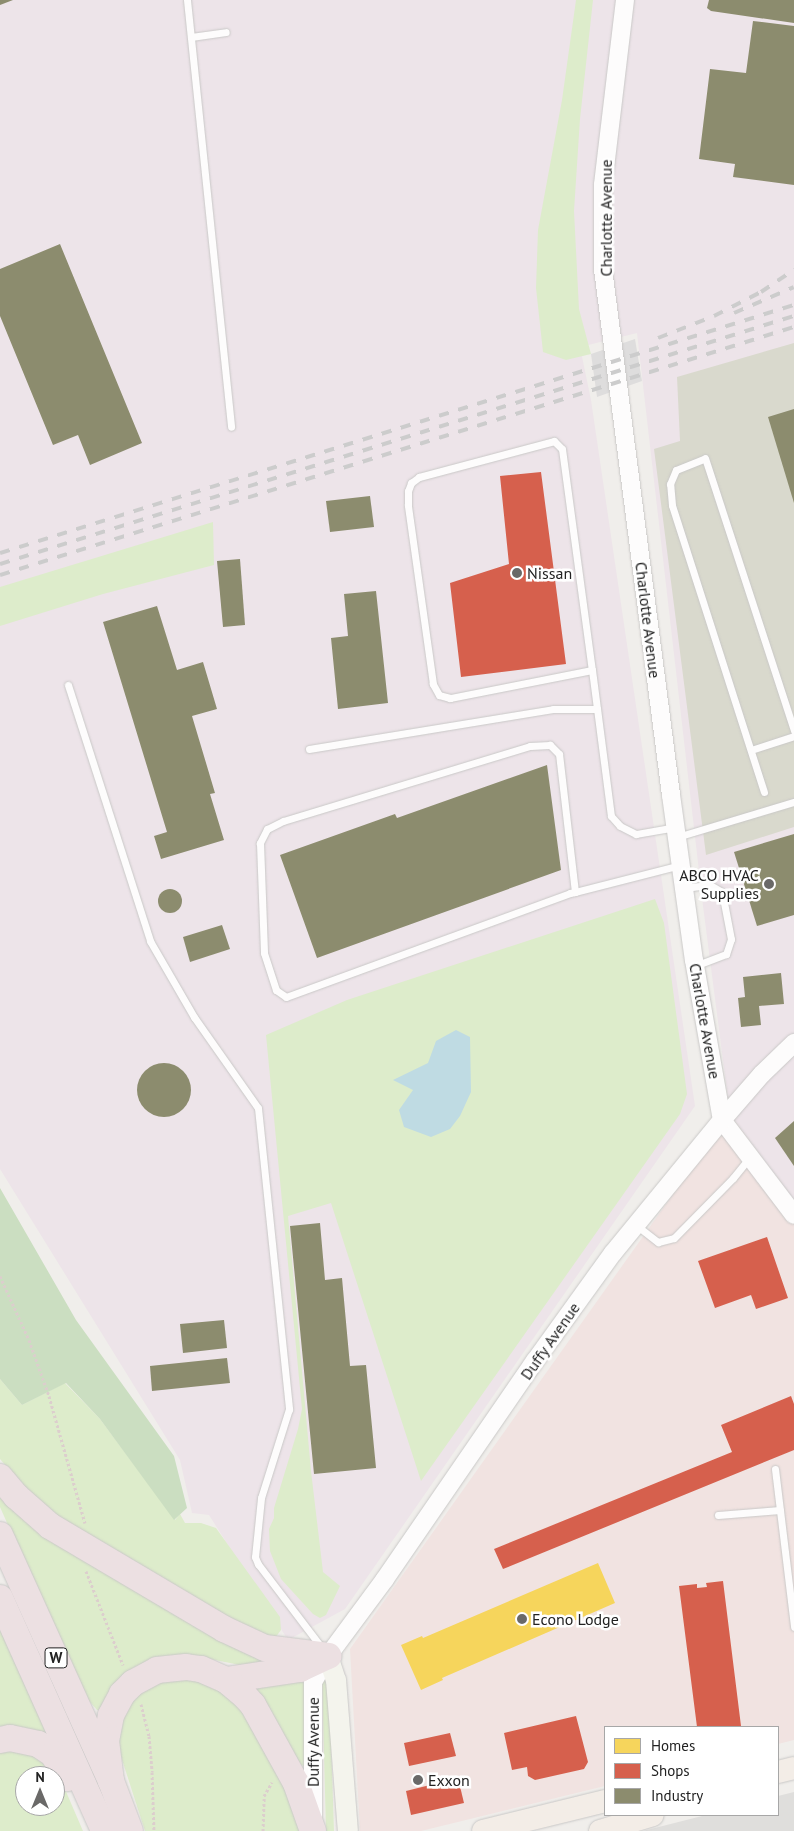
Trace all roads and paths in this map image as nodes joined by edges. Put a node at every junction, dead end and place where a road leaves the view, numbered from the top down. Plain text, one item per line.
1 (187, 0) edge
2 (625, 0) edge
3 (226, 32) dead end
4 (191, 37) junction
5 (231, 427) dead end
6 (592, 670) junction
7 (68, 685) dead end
8 (597, 710) junction
9 (794, 731) edge
10 (794, 736) edge
11 (309, 749) dead end
12 (751, 750) junction
13 (764, 792) dead end
14 (794, 802) edge
15 (676, 832) junction
16 (680, 865) junction
17 (684, 888) junction
18 (575, 892) junction
19 (695, 966) junction
20 (794, 1043) edge
21 (722, 1120) junction
22 (750, 1157) junction
23 (794, 1215) edge
24 (636, 1225) junction
25 (0, 1276) edge
26 (776, 1469) dead end
27 (0, 1476) edge
28 (780, 1510) junction
29 (718, 1515) dead end
30 (87, 1529) dead end
31 (0, 1535) edge
32 (86, 1566) dead end
33 (0, 1598) edge
34 (794, 1627) edge
35 (328, 1656) junction
36 (124, 1668) dead end
37 (226, 1680) junction
38 (140, 1702) dead end
39 (0, 1740) edge
40 (794, 1768) edge
41 (779, 1772) edge
42 (275, 1777) dead end
43 (111, 1781) junction
44 (604, 1801) edge
45 (650, 1816) edge
46 (98, 1831) edge
47 (104, 1831) edge
48 (130, 1831) edge
49 (154, 1831) edge
50 (263, 1831) edge
51 (313, 1831) edge
52 (348, 1831) edge
53 (483, 1831) edge
54 (600, 1831) edge

1 - 4 lane
2 - 15 street, Charlotte Avenue
3 - 4 lane
4 - 5 lane
6 - 6 lane
6 - 8 lane
7 - 35 lane
8 - 11 lane
8 - 15 lane
9 - 12 lane
10 - 12 lane
12 - 13 lane
14 - 15 lane
15 - 16 street, Charlotte Avenue
16 - 17 street, Charlotte Avenue
16 - 18 lane
17 - 19 street, Charlotte Avenue
17 - 19 lane
18 - 18 lane
19 - 21 street, Charlotte Avenue
20 - 21 street, Duffy Avenue
21 - 22 street, Charlotte Avenue
21 - 24 street, Duffy Avenue
22 - 23 street, Charlotte Avenue
22 - 24 lane
24 - 35 street, Duffy Avenue
25 - 30 path
26 - 28 lane
27 - 35 highway
28 - 29 lane
28 - 34 lane
31 - 43 highway, W
32 - 36 path
33 - 47 highway, W
35 - 37 highway
35 - 51 street, Duffy Avenue
35 - 52 main road, Duffy Avenue
37 - 43 highway
37 - 51 highway
38 - 49 path
39 - 46 highway
40 - 41 main road
42 - 50 path
43 - 48 highway, W
44 - 53 main road
45 - 54 main road

